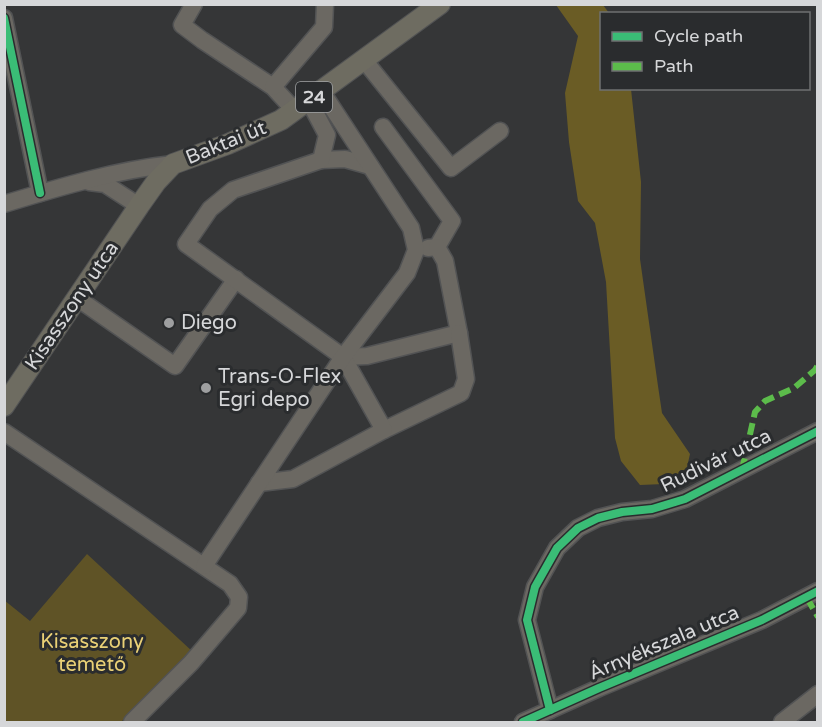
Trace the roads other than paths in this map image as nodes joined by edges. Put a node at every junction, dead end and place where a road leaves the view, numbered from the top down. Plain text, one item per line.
1 (194, 4) edge
2 (325, 4) edge
3 (428, 8) edge
4 (4, 18) edge
5 (364, 60) junction
6 (9, 62) edge
7 (273, 87) junction
8 (308, 101) junction
9 (382, 128) dead end
10 (500, 132) dead end
11 (321, 160) junction
12 (173, 164) junction
13 (370, 166) junction
14 (85, 182) junction
15 (40, 193) junction
16 (4, 204) edge
17 (139, 206) junction
18 (437, 247) junction
19 (416, 250) junction
20 (236, 279) junction
21 (77, 298) junction
22 (459, 333) junction
23 (343, 357) junction
24 (4, 406) edge
25 (384, 430) junction
26 (818, 431) edge
27 (4, 432) edge
28 (259, 483) junction
29 (204, 566) junction
30 (818, 591) edge
31 (818, 694) edge
32 (550, 710) junction
33 (132, 723) edge
34 (522, 723) edge
35 (782, 723) edge

1 - 7 street
2 - 7 street
3 - 5 main road, Baktai út / 24
4 - 6 street
5 - 8 main road, Baktai út / 24
5 - 10 street
6 - 15 street
7 - 8 street
8 - 11 street
8 - 12 main road, Baktai út / 24
8 - 13 street
9 - 18 street
11 - 13 street
11 - 20 street
12 - 14 street
12 - 17 main road, Baktai út / 24
13 - 19 street
14 - 15 street
14 - 17 street
15 - 16 street
17 - 21 main road, Kisasszony utca / 24
18 - 19 street
18 - 22 street
19 - 23 street
20 - 21 street
20 - 23 street
21 - 24 main road, Kisasszony utca / 24
22 - 23 street
22 - 25 street
23 - 25 street
23 - 28 street
25 - 28 street
26 - 32 street, Rudivár utca
27 - 29 street
28 - 29 street
29 - 33 street
30 - 32 street, Árnyékszala utca
31 - 35 street
32 - 34 street, Árnyékszala utca

